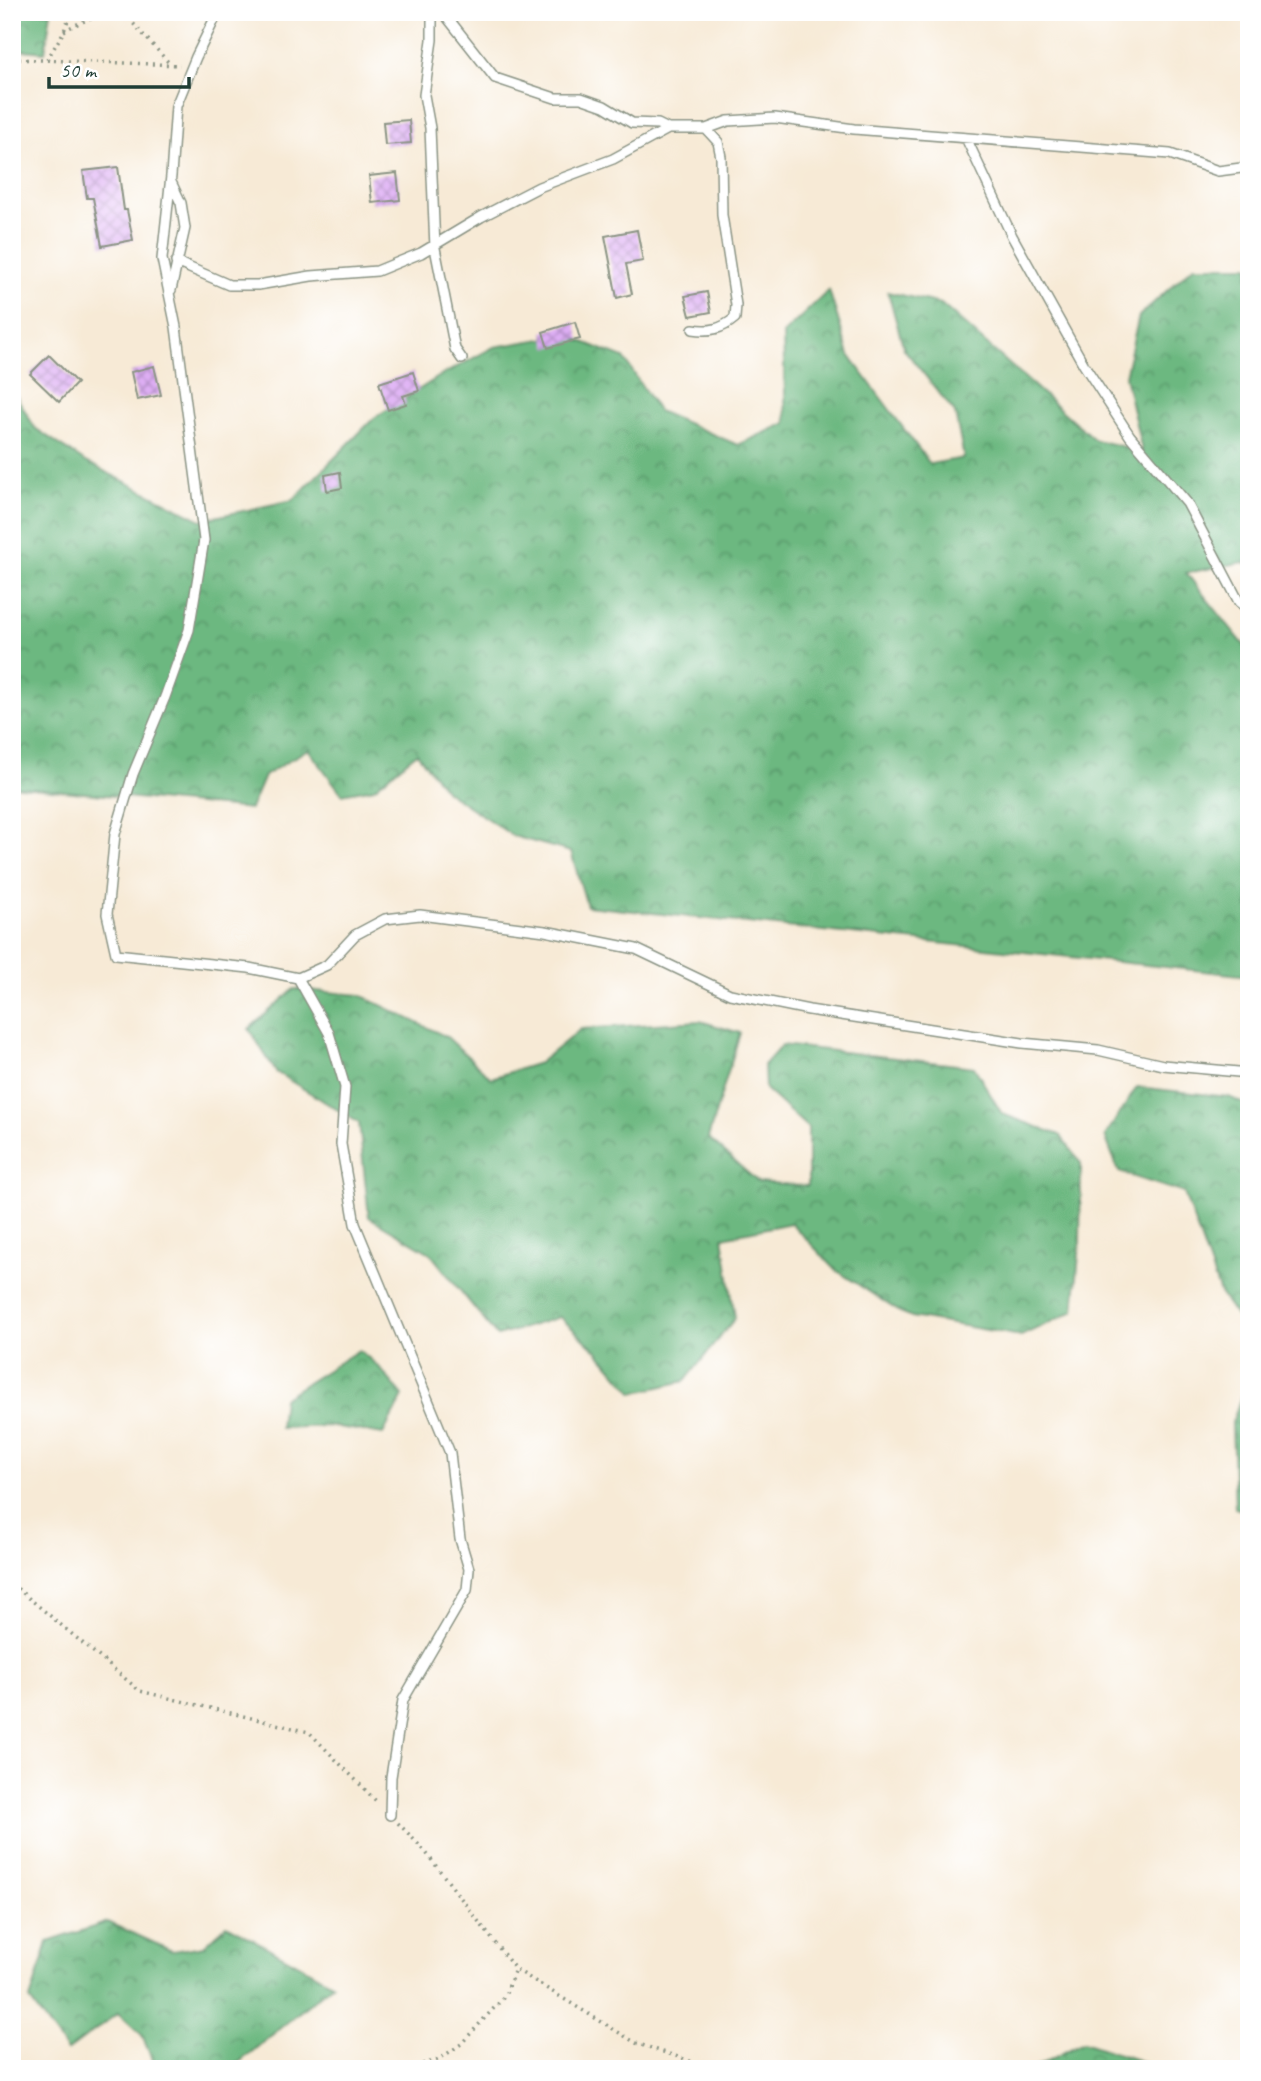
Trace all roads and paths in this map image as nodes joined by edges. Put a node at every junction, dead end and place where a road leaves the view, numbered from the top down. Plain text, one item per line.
1 (71, 12) edge
2 (126, 12) edge
3 (132, 12) edge
4 (218, 12) edge
5 (432, 12) edge
6 (443, 12) edge
7 (64, 32) junction
8 (12, 59) edge
9 (47, 60) junction
10 (170, 64) junction
11 (192, 65) junction
12 (668, 129) junction
13 (706, 129) junction
14 (966, 138) junction
15 (1249, 167) edge
16 (171, 181) junction
17 (434, 244) junction
18 (176, 262) junction
19 (170, 295) junction
20 (693, 329) dead end
21 (462, 359) dead end
22 (1249, 610) edge
23 (298, 978) junction
24 (1249, 1073) edge
25 (12, 1584) edge
26 (390, 1815) junction
27 (515, 1969) junction
28 (402, 2069) edge
29 (714, 2069) edge

1 - 7 path
2 - 3 path
2 - 7 path
2 - 10 path
4 - 11 lane
5 - 17 lane
6 - 12 lane
7 - 9 path
8 - 9 path
9 - 10 path
10 - 11 path
11 - 16 lane
12 - 13 lane
12 - 17 lane
13 - 14 lane
13 - 20 lane
14 - 15 lane
14 - 22 lane
16 - 18 lane
16 - 19 lane
17 - 18 lane
17 - 21 lane
18 - 19 lane
19 - 23 lane
23 - 24 lane
23 - 26 lane
25 - 26 path
26 - 27 path
27 - 28 path
27 - 29 path

